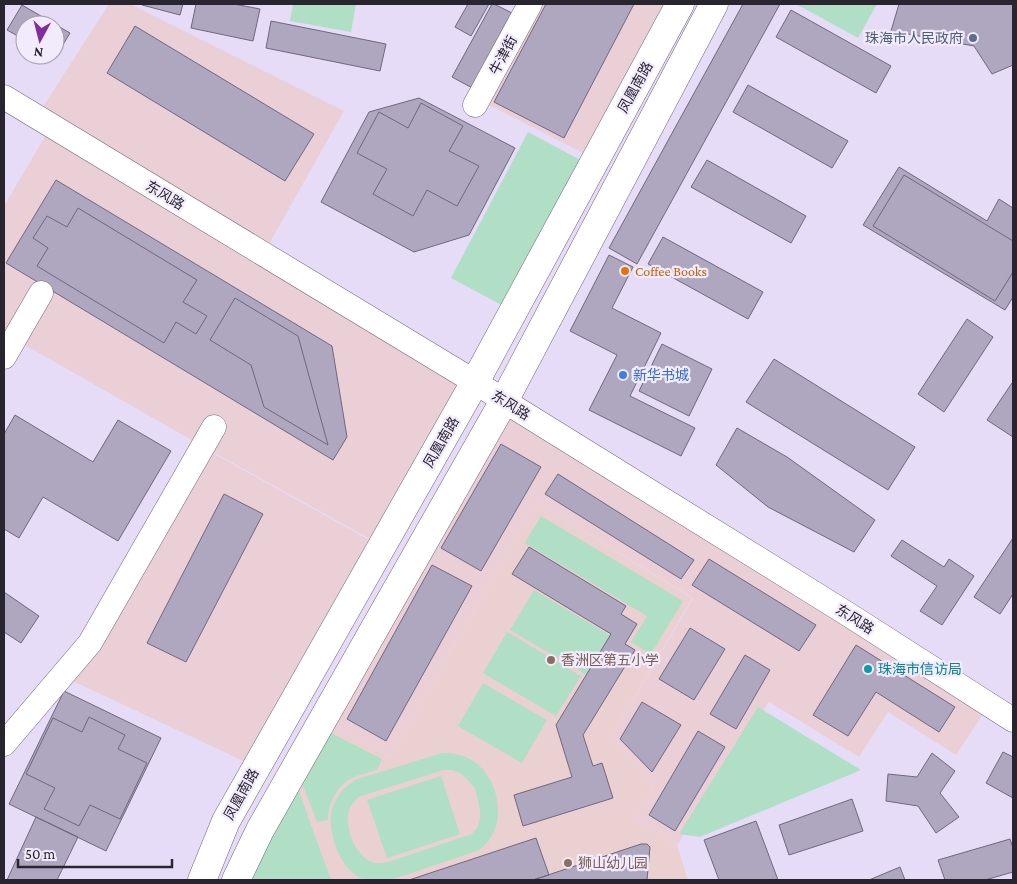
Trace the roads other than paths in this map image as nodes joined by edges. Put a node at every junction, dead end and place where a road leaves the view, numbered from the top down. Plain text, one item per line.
1 (530, 4) edge
2 (680, 4) edge
3 (714, 4) edge
4 (4, 97) edge
5 (475, 106) dead end
6 (41, 293) dead end
7 (4, 357) edge
8 (475, 382) junction
9 (504, 401) junction
10 (214, 428) dead end
11 (1010, 713) edge
12 (4, 744) edge
13 (202, 880) edge
14 (236, 880) edge

1 - 5 street, 牛津街
2 - 8 main road, 凤凰南路
3 - 9 main road
4 - 8 street, 东风路
6 - 7 street
8 - 9 street, 东风路
8 - 13 main road, 凤凰南路
9 - 11 street, 东风路
9 - 14 main road
10 - 12 street

